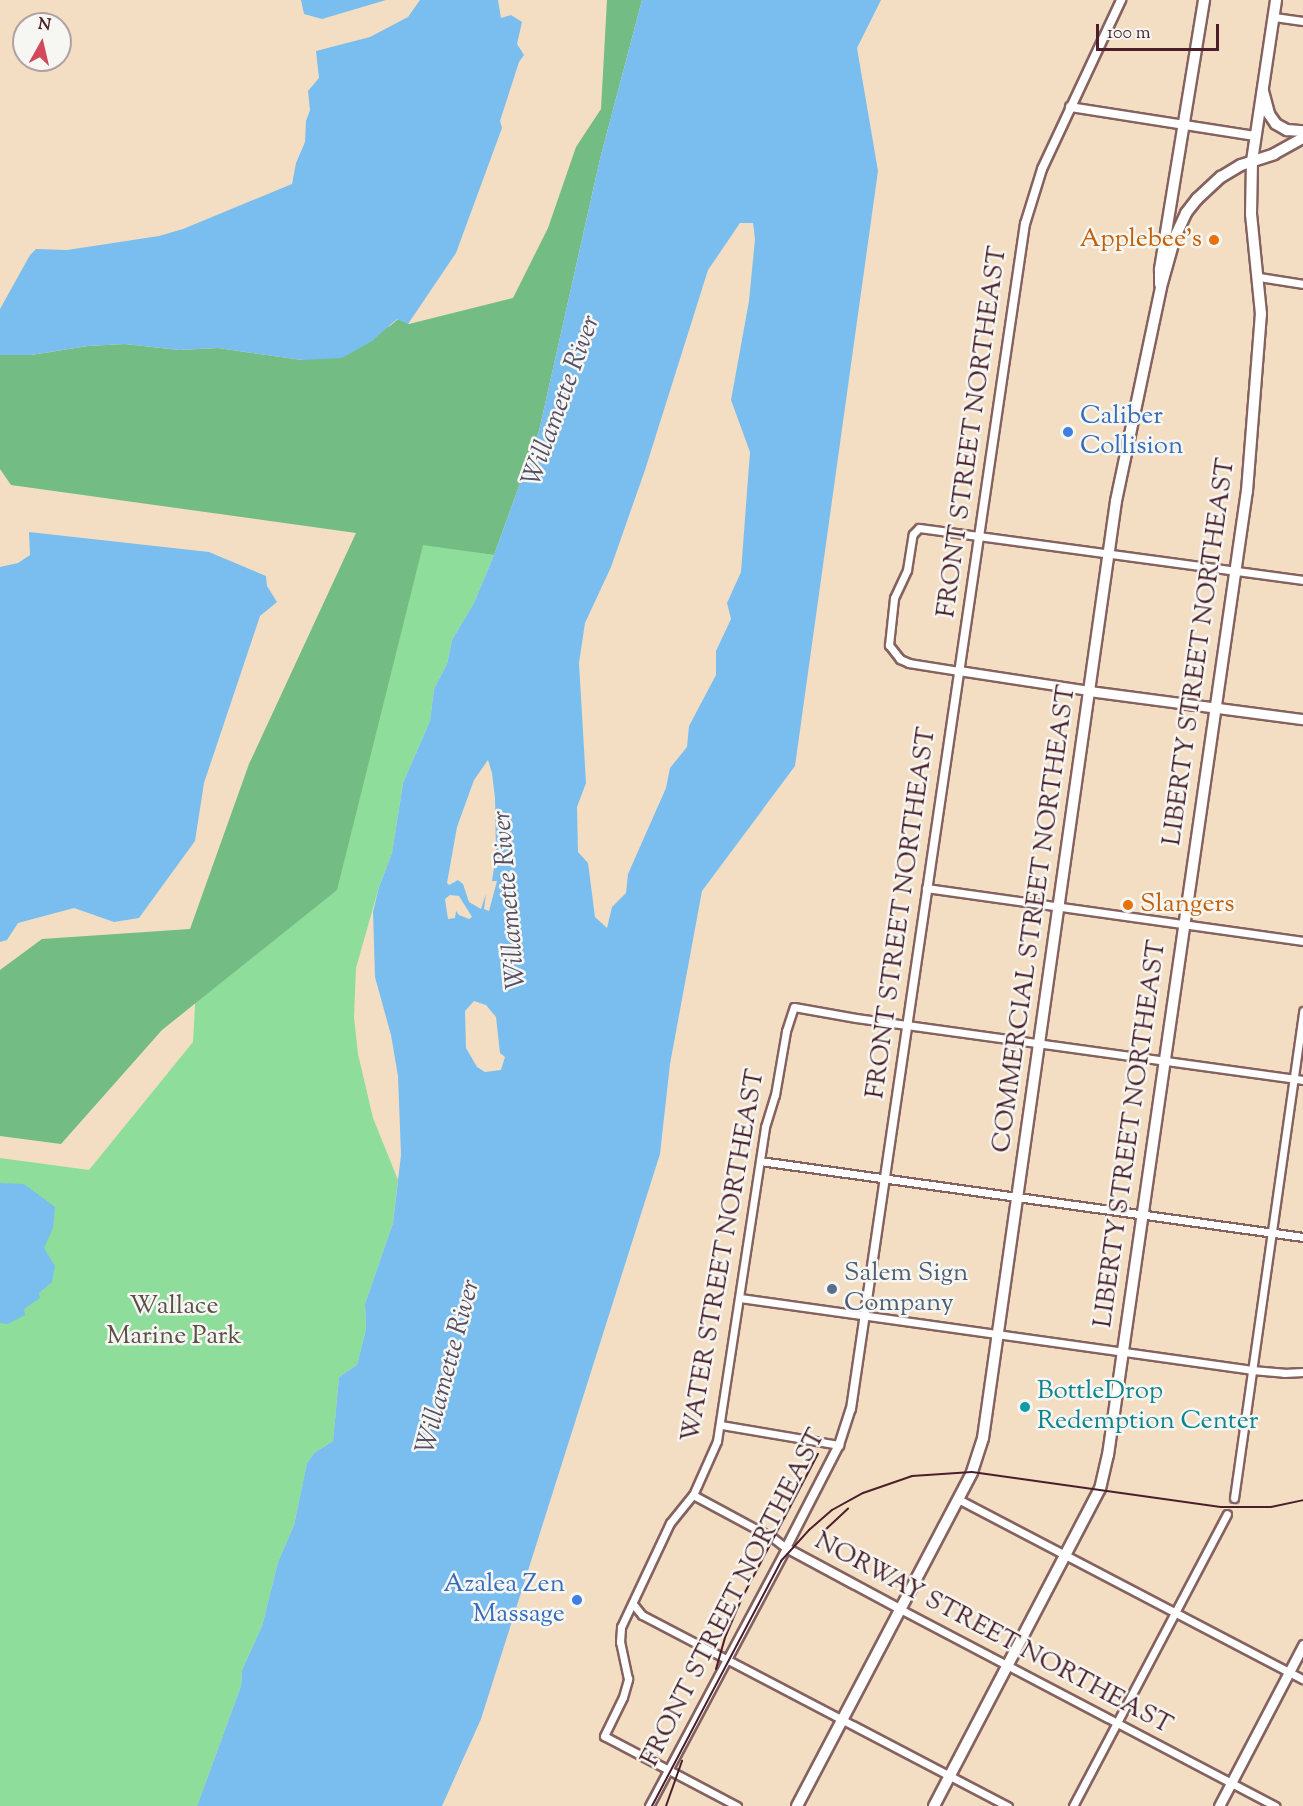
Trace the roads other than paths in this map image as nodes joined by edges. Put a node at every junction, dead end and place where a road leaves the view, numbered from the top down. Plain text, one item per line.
1 (1122, 0) edge
2 (1204, 0) edge
3 (1276, 0) edge
4 (1274, 17) junction
5 (1303, 21) edge
6 (1263, 91) junction
7 (1070, 107) junction
8 (1185, 125) junction
9 (1303, 131) edge
10 (1256, 136) junction
11 (1303, 138) edge
12 (1252, 161) junction
13 (1259, 278) junction
14 (1303, 284) edge
15 (1161, 287) junction
16 (979, 535) junction
17 (1110, 555) junction
18 (1236, 570) junction
19 (1303, 580) edge
20 (959, 671) junction
21 (1089, 690) junction
22 (1215, 708) junction
23 (1303, 719) edge
24 (926, 888) junction
25 (1060, 907) junction
26 (1184, 924) junction
27 (1303, 941) edge
28 (1303, 1011) edge
29 (906, 1025) junction
30 (1040, 1044) junction
31 (1165, 1060) junction
32 (1293, 1078) junction
33 (1303, 1080) edge
34 (760, 1161) junction
35 (885, 1178) junction
36 (1019, 1198) junction
37 (1143, 1215) junction
38 (1270, 1232) junction
39 (1303, 1237) edge
40 (740, 1298) junction
41 (865, 1317) junction
42 (999, 1334) junction
43 (1123, 1353) junction
44 (1251, 1370) junction
45 (1303, 1372) edge
46 (721, 1425) junction
47 (839, 1445) junction
48 (693, 1495) junction
49 (1234, 1498) dead end
50 (958, 1499) junction
51 (1227, 1514) dead end
52 (786, 1548) junction
53 (1066, 1555) junction
54 (633, 1604) junction
55 (900, 1610) junction
56 (1174, 1614) junction
57 (1303, 1645) edge
58 (726, 1660) junction
59 (1008, 1666) junction
60 (1289, 1671) junction
61 (1303, 1679) edge
62 (842, 1720) junction
63 (1117, 1724) junction
64 (668, 1770) junction
65 (950, 1776) junction
66 (1231, 1782) junction
67 (649, 1806) edge
68 (737, 1806) edge
69 (797, 1806) edge
70 (934, 1806) edge
71 (1008, 1806) edge
72 (1073, 1806) edge
73 (1219, 1806) edge
74 (1276, 1806) edge

1 - 7 street, FRONT STREET NORTHEAST
2 - 8 main road, COMMERCIAL STREET NORTHEAST
3 - 4 main road, LIBERTY STREET NORTHEAST
4 - 5 street
4 - 6 main road, LIBERTY STREET NORTHEAST
6 - 9 main road
6 - 10 main road, LIBERTY STREET NORTHEAST
7 - 8 street
7 - 16 street, FRONT STREET NORTHEAST
8 - 10 street
8 - 15 main road, COMMERCIAL STREET NORTHEAST
10 - 12 main road, LIBERTY STREET NORTHEAST
11 - 12 main road
12 - 13 main road, LIBERTY STREET NORTHEAST
12 - 15 main road
13 - 14 street
13 - 18 main road, LIBERTY STREET NORTHEAST
15 - 17 main road, COMMERCIAL STREET NORTHEAST
16 - 17 street
16 - 20 street, FRONT STREET NORTHEAST
16 - 20 street
17 - 18 street
17 - 21 main road, COMMERCIAL STREET NORTHEAST
18 - 19 street
18 - 22 main road, LIBERTY STREET NORTHEAST
20 - 21 street
20 - 24 street, FRONT STREET NORTHEAST
21 - 22 main road
21 - 25 main road, COMMERCIAL STREET NORTHEAST
22 - 23 main road
22 - 26 main road, LIBERTY STREET NORTHEAST
24 - 25 street
24 - 29 street, FRONT STREET NORTHEAST
25 - 26 street
25 - 30 main road, COMMERCIAL STREET NORTHEAST
26 - 27 street
26 - 31 main road, LIBERTY STREET NORTHEAST
28 - 32 street
29 - 30 street
29 - 34 street, WATER STREET NORTHEAST
29 - 35 street, FRONT STREET NORTHEAST
30 - 31 street
30 - 36 main road, COMMERCIAL STREET NORTHEAST
31 - 32 street
31 - 37 main road, LIBERTY STREET NORTHEAST
32 - 33 street
32 - 38 street
34 - 35 street
34 - 40 street, WATER STREET NORTHEAST
35 - 36 street
35 - 41 street, FRONT STREET NORTHEAST
36 - 37 street
36 - 42 main road, COMMERCIAL STREET NORTHEAST
37 - 38 street
37 - 43 main road, LIBERTY STREET NORTHEAST
38 - 39 street
38 - 44 street
40 - 41 street
40 - 46 street, WATER STREET NORTHEAST
41 - 42 street
41 - 47 street, FRONT STREET NORTHEAST
42 - 43 street
42 - 50 main road, COMMERCIAL STREET NORTHEAST
43 - 44 street
43 - 53 main road, LIBERTY STREET NORTHEAST
44 - 45 street
44 - 49 street
46 - 47 street
46 - 48 street, WATER STREET NORTHEAST
47 - 52 street, FRONT STREET NORTHEAST
48 - 52 street, NORWAY STREET NORTHEAST
48 - 54 street, WATER STREET NORTHEAST
50 - 53 street
50 - 55 main road, COMMERCIAL STREET NORTHEAST
51 - 56 street
52 - 55 street, NORWAY STREET NORTHEAST
52 - 58 street, FRONT STREET NORTHEAST
53 - 56 street
53 - 59 main road, LIBERTY STREET NORTHEAST
54 - 58 street
54 - 64 street, WATER STREET NORTHEAST
55 - 59 street, NORWAY STREET NORTHEAST
55 - 62 main road, COMMERCIAL STREET NORTHEAST
56 - 60 street
56 - 63 street
57 - 60 main road
58 - 62 street
58 - 64 street, FRONT STREET NORTHEAST
59 - 63 street, NORWAY STREET NORTHEAST
59 - 65 main road, LIBERTY STREET NORTHEAST
60 - 61 street
60 - 66 main road
62 - 65 street
62 - 69 main road, COMMERCIAL STREET NORTHEAST
63 - 66 street, NORWAY STREET NORTHEAST
63 - 72 street
64 - 67 street, FRONT STREET NORTHEAST
64 - 68 street
65 - 70 main road, LIBERTY STREET NORTHEAST
65 - 71 street
66 - 73 main road
66 - 74 street, NORWAY STREET NORTHEAST

